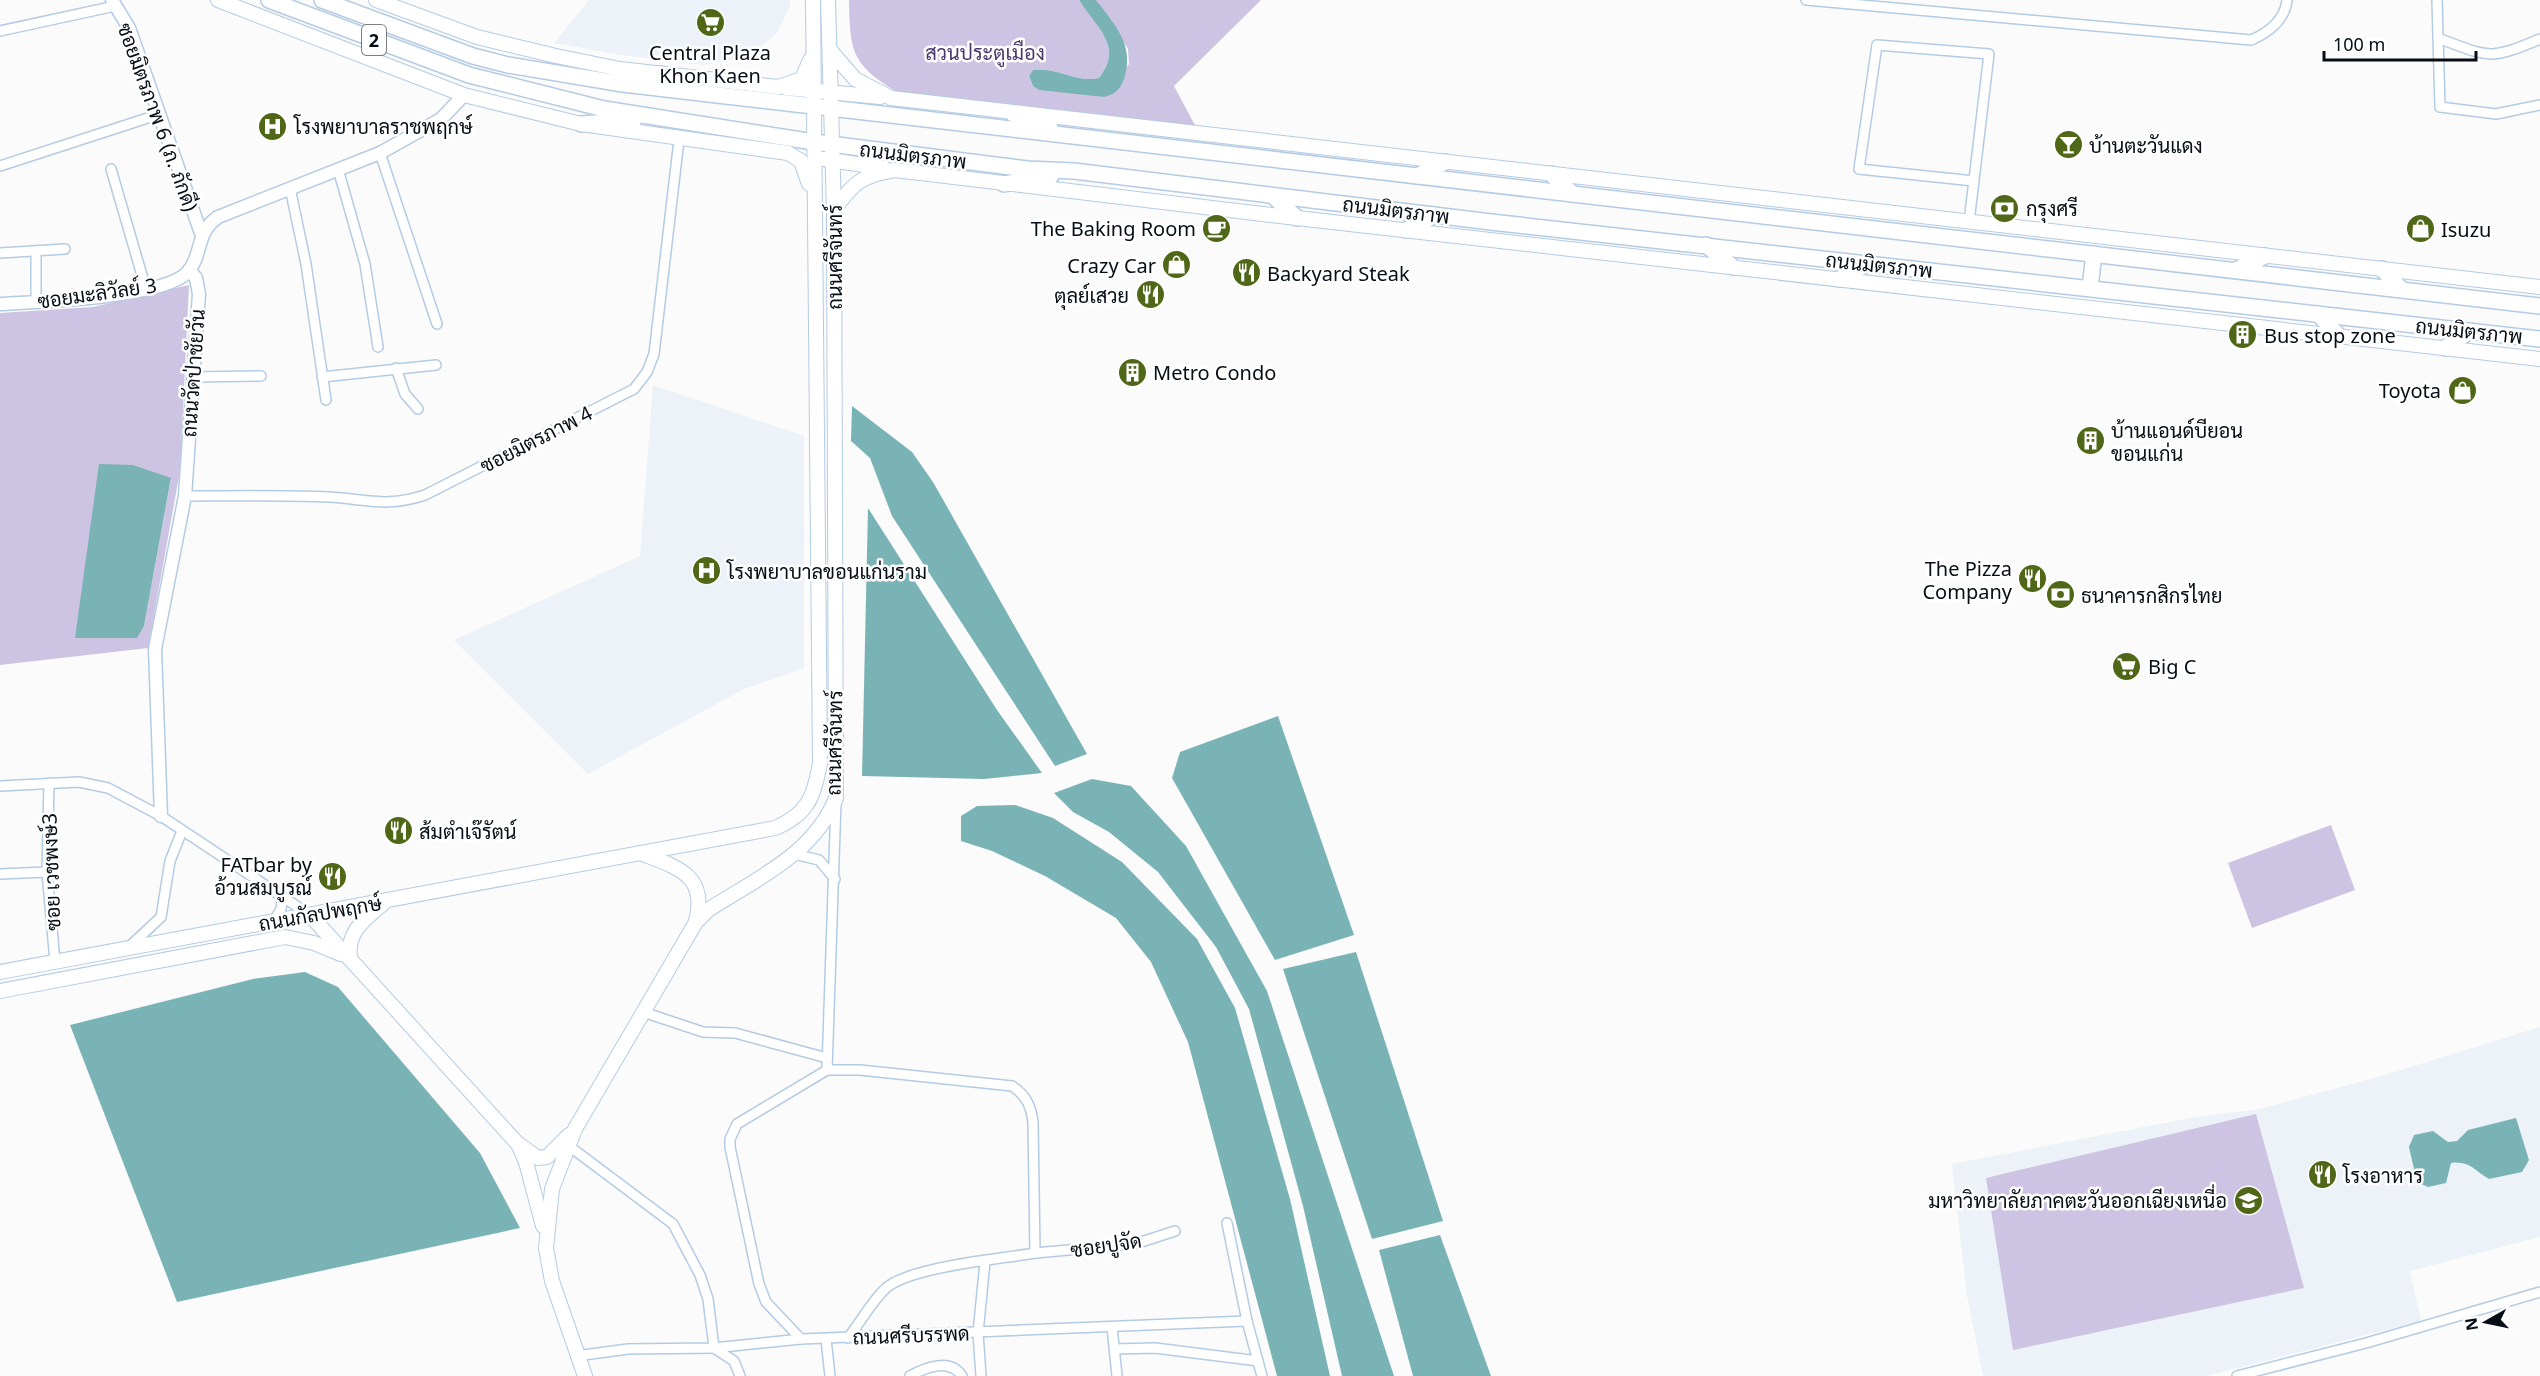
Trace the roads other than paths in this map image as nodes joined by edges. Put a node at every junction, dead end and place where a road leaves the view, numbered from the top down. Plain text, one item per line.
1 (218, 0) edge
2 (269, 0) edge
3 (322, 0) edge
4 (376, 0) edge
5 (813, 0) edge
6 (828, 0) edge
7 (1806, 0) edge
8 (2287, 0) edge
9 (2437, 0) edge
10 (113, 3) edge
11 (0, 31) edge
12 (2438, 38) junction
13 (2540, 39) edge
14 (813, 46) junction
15 (831, 50) junction
16 (661, 74) junction
17 (591, 78) junction
18 (778, 87) junction
19 (832, 93) junction
20 (464, 95) junction
21 (891, 98) junction
22 (815, 99) junction
23 (2540, 105) edge
24 (832, 109) junction
25 (160, 114) junction
26 (1021, 115) junction
27 (655, 119) junction
28 (581, 124) junction
29 (1073, 137) junction
30 (679, 140) junction
31 (831, 144) junction
32 (814, 150) junction
33 (380, 153) junction
34 (788, 153) junction
35 (832, 160) junction
36 (1445, 162) junction
37 (0, 166) edge
38 (111, 169) dead end
39 (338, 169) junction
40 (895, 170) junction
41 (1074, 171) junction
42 (1551, 174) junction
43 (1417, 176) junction
44 (1974, 181) junction
45 (1004, 184) junction
46 (290, 188) junction
47 (1573, 194) junction
48 (1273, 196) junction
49 (813, 206) junction
50 (834, 210) junction
51 (1435, 215) junction
52 (1297, 218) junction
53 (1969, 222) junction
54 (1406, 230) junction
55 (202, 236) junction
56 (1706, 245) junction
57 (65, 249) dead end
58 (36, 251) junction
59 (0, 253) edge
60 (2094, 254) junction
61 (2265, 255) junction
62 (1869, 263) junction
63 (1733, 267) junction
64 (2382, 269) junction
65 (189, 270) junction
66 (2236, 270) junction
67 (1839, 279) junction
68 (2540, 287) edge
69 (2090, 288) junction
70 (146, 289) junction
71 (2401, 289) junction
72 (36, 302) junction
73 (0, 304) edge
74 (2540, 306) edge
75 (2318, 314) junction
76 (437, 324) dead end
77 (2470, 331) junction
78 (2338, 335) junction
79 (2540, 339) edge
80 (378, 347) dead end
81 (2445, 348) junction
82 (2540, 358) edge
83 (436, 365) dead end
84 (396, 368) junction
85 (261, 376) dead end
86 (193, 377) junction
87 (322, 377) junction
88 (326, 400) dead end
89 (418, 410) dead end
90 (185, 496) junction
91 (49, 783) junction
92 (0, 786) edge
93 (813, 792) joint
94 (836, 798) junction
95 (161, 816) junction
96 (182, 831) junction
97 (640, 853) junction
98 (794, 854) junction
99 (47, 872) junction
100 (0, 874) edge
101 (835, 879) junction
102 (279, 892) junction
103 (386, 900) junction
104 (310, 915) junction
105 (272, 922) junction
106 (696, 922) junction
107 (190, 937) junction
108 (127, 949) junction
109 (193, 954) junction
110 (350, 959) junction
111 (55, 962) junction
112 (0, 972) edge
113 (0, 991) edge
114 (642, 1012) junction
115 (827, 1058) junction
116 (827, 1070) junction
117 (575, 1129) junction
118 (517, 1143) junction
119 (569, 1146) junction
120 (1227, 1223) dead end
121 (1175, 1231) dead end
122 (546, 1237) junction
123 (1035, 1253) junction
124 (985, 1262) junction
125 (2540, 1292) edge
126 (1247, 1321) junction
127 (1112, 1327) junction
128 (978, 1333) junction
129 (848, 1338) junction
130 (801, 1339) junction
131 (825, 1339) junction
132 (714, 1348) junction
133 (1115, 1349) junction
134 (576, 1356) junction
135 (1258, 1361) junction
136 (585, 1376) edge
137 (740, 1376) edge
138 (830, 1376) edge
139 (910, 1376) edge
140 (962, 1376) edge
141 (981, 1376) edge
142 (1117, 1376) edge
143 (1262, 1376) edge
144 (2237, 1376) edge

1 - 20 main road, 2
2 - 27 main road, ถนนมิตรภาพ / 2
3 - 17 main road, ถนนมิตรภาพ / 2
4 - 16 main road, 2
5 - 14 main road, ถนนศรีจันทร์
6 - 15 main road, ถนนศรีจันทร์
7 - 8 street
9 - 12 street
10 - 11 street
10 - 25 street, ซอยมิตรภาพ 6 (ภ. ภักดี)
12 - 13 street
12 - 23 street
14 - 18 main road
14 - 22 main road, ถนนศรีจันทร์
15 - 19 main road, ถนนศรีจันทร์
15 - 21 main road
16 - 17 main road
16 - 18 main road
17 - 22 main road, ถนนมิตรภาพ
18 - 22 main road
19 - 21 main road
19 - 22 main road
19 - 24 main road, ถนนศรีจันทร์
20 - 28 main road
20 - 33 street
21 - 26 main road
22 - 24 main road, ถนนมิตรภาพ
22 - 32 main road, ถนนศรีจันทร์
24 - 29 main road, ถนนมิตรภาพ
24 - 31 main road, ถนนศรีจันทร์
25 - 37 street
25 - 55 street, ซอยมิตรภาพ 6 (ภ. ภักดี)
26 - 29 main road
26 - 36 main road
27 - 28 main road
27 - 32 main road, ถนนมิตรภาพ
28 - 30 main road
29 - 43 main road, ถนนมิตรภาพ
30 - 34 main road, ถนนมิตรภาพ
30 - 90 street, ซอยมิตรภาพ 4
31 - 32 main road, ถนนมิตรภาพ
31 - 35 main road, ถนนศรีจันทร์
31 - 41 main road, ถนนมิตรภาพ
32 - 34 main road, ถนนมิตรภาพ
32 - 35 main road, ถนนมิตรภาพ
32 - 49 main road, ถนนศรีจันทร์
33 - 39 street
33 - 76 street
34 - 49 main road
35 - 40 main road, ถนนมิตรภาพ
35 - 50 main road, ถนนศรีจันทร์
36 - 42 main road
36 - 43 main road
38 - 70 street
39 - 46 street
39 - 80 street
40 - 45 main road, ถนนมิตรภาพ
40 - 50 main road
41 - 45 main road
41 - 48 main road, ถนนมิตรภาพ
42 - 47 main road
42 - 53 main road
43 - 47 main road, ถนนมิตรภาพ
44 - 44 street
44 - 53 street
45 - 52 main road, ถนนมิตรภาพ
46 - 55 street
46 - 87 street
47 - 60 main road, ถนนมิตรภาพ
48 - 51 main road, ถนนมิตรภาพ
48 - 52 main road
49 - 93 main road, ถนนศรีจันทร์
50 - 94 main road, ถนนศรีจันทร์
51 - 54 main road
51 - 56 main road, ถนนมิตรภาพ
52 - 54 main road, ถนนมิตรภาพ
53 - 61 main road
54 - 63 main road, ถนนมิตรภาพ
55 - 65 street
56 - 62 main road, ถนนมิตรภาพ
56 - 63 main road
57 - 58 street
58 - 59 street
58 - 72 street
60 - 66 main road, ถนนมิตรภาพ
60 - 69 main road
61 - 64 main road
61 - 66 main road
62 - 67 main road
62 - 69 main road, ถนนมิตรภาพ
63 - 67 main road, ถนนมิตรภาพ
64 - 68 main road
64 - 71 main road
65 - 70 street, ซอยมะลิวัลย์ 3
65 - 86 street, ถนนวัดป่าชัยวัน
66 - 71 main road, ถนนมิตรภาพ
67 - 78 main road, ถนนมิตรภาพ
69 - 75 main road, ถนนมิตรภาพ
70 - 72 street, ซอยมะลิวัลย์ 3
71 - 74 main road, ถนนมิตรภาพ
72 - 73 street, ซอยมะลิวัลย์ 3
75 - 77 main road, ถนนมิตรภาพ
75 - 78 main road
77 - 79 main road, ถนนมิตรภาพ
77 - 81 main road
78 - 81 main road, ถนนมิตรภาพ
81 - 82 main road, ถนนมิตรภาพ
83 - 84 street
84 - 87 street
84 - 89 street
85 - 86 street
86 - 90 street, ถนนวัดป่าชัยวัน
87 - 88 street
90 - 95 street, ถนนวัดป่าชัยวัน
91 - 92 street
91 - 95 street
91 - 99 street, ซอย เวชพงษ์3
93 - 97 main road, ถนนกัลปพฤกษ์
94 - 98 main road, ถนนศรีจันทร์
94 - 101 street
95 - 96 street
96 - 102 street
96 - 108 street
97 - 103 main road, ถนนกัลปพฤกษ์
97 - 106 main road
98 - 101 street
98 - 106 main road, ถนนศรีจันทร์
99 - 100 street
99 - 111 street, ซอย เวชพงษ์3
101 - 115 street
102 - 104 street
102 - 105 street
103 - 104 main road, ถนนกัลปพฤกษ์
103 - 110 main road
104 - 105 main road, ถนนกัลปพฤกษ์
104 - 110 main road
105 - 107 main road, ถนนกัลปพฤกษ์
106 - 114 main road, ถนนศรีจันทร์
107 - 108 main road, ถนนกัลปพฤกษ์
107 - 109 street
108 - 111 main road, ถนนกัลปพฤกษ์
109 - 110 main road, ถนนกัลปพฤกษ์
109 - 113 main road, ถนนกัลปพฤกษ์
110 - 118 main road
111 - 112 main road, ถนนกัลปพฤกษ์
114 - 115 street
114 - 117 main road, ถนนศรีจันทร์
115 - 116 street
116 - 123 street
116 - 130 street
117 - 118 main road
117 - 119 main road, ถนนศรีจันทร์
118 - 122 main road
119 - 122 main road, ถนนศรีจันทร์
119 - 132 street
120 - 126 street
121 - 123 street, ซอยปูจัด
122 - 134 main road, ถนนศรีจันทร์
123 - 124 street, ซอยปูจัด
124 - 128 street
124 - 129 street, ซอยปูจัด
125 - 144 street
126 - 127 street, ถนนศรีบรรพด
126 - 135 street
127 - 128 street, ถนนศรีบรรพด
127 - 133 street
128 - 129 street, ถนนศรีบรรพด
128 - 141 street
129 - 131 street, ถนนศรีบรรพด
130 - 131 street, ถนนศรีบรรพด
130 - 132 street, ถนนศรีบรรพด
131 - 138 street
132 - 134 street, ถนนศรีบรรพด
132 - 137 street
133 - 135 street
133 - 142 street
134 - 136 main road, ถนนศรีจันทร์
135 - 143 street
139 - 140 street

